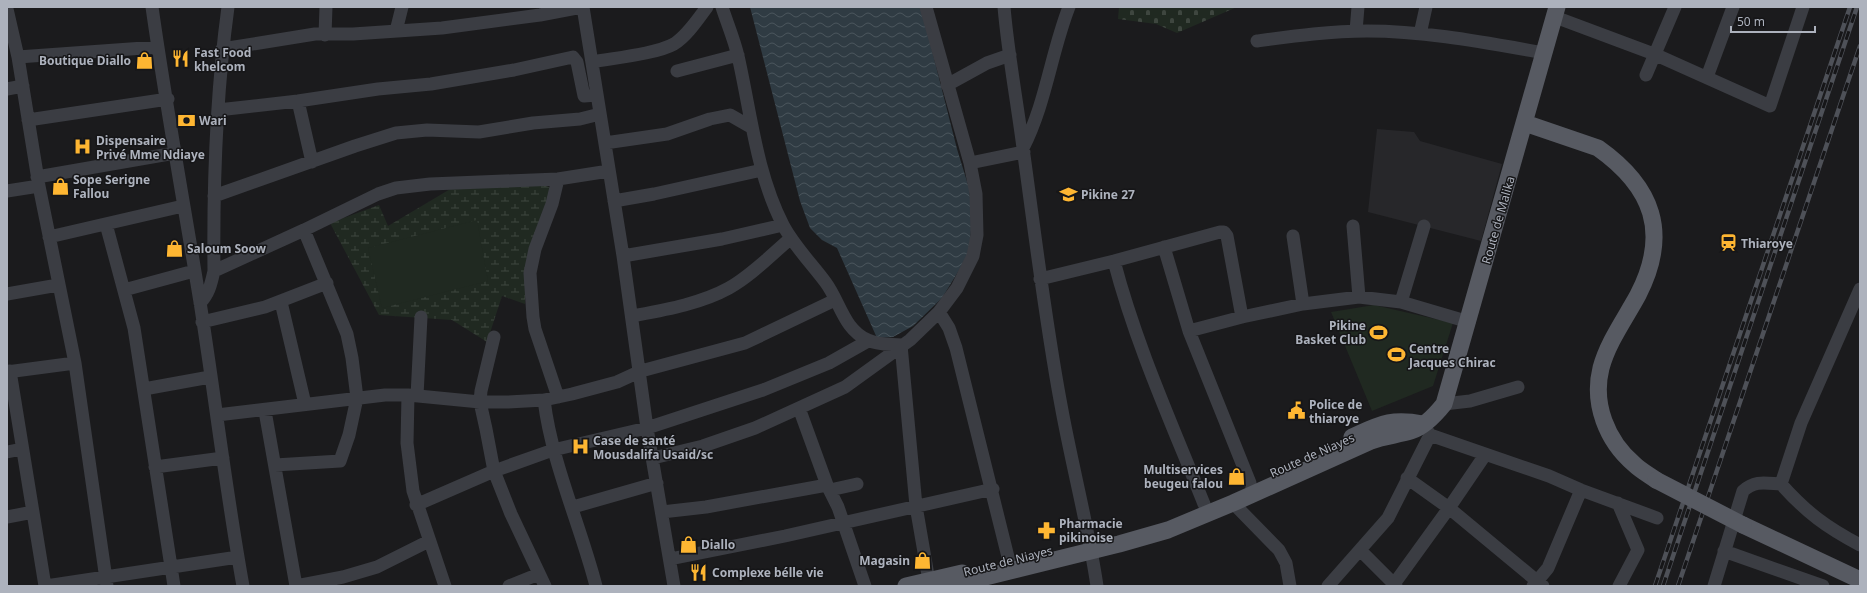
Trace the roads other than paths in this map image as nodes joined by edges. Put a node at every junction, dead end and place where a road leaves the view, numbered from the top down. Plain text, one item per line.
1 (152, 7) edge
2 (228, 7) edge
3 (326, 7) edge
4 (402, 7) edge
5 (583, 7) edge
6 (707, 7) edge
7 (722, 7) edge
8 (926, 7) edge
9 (1004, 7) edge
10 (1069, 7) edge
11 (1358, 7) edge
12 (1426, 7) edge
13 (1675, 7) edge
14 (1733, 7) edge
15 (1803, 7) edge
16 (7, 9) edge
17 (1556, 12) edge
18 (396, 31) junction
19 (1356, 31) junction
20 (325, 34) junction
21 (1420, 34) junction
22 (1258, 41) dead end
23 (158, 47) junction
24 (222, 49) junction
25 (1545, 53) junction
26 (1654, 54) junction
27 (738, 55) junction
28 (1010, 55) junction
29 (18, 57) junction
30 (592, 62) junction
31 (676, 71) dead end
32 (1646, 74) dead end
33 (1707, 77) junction
34 (23, 86) junction
35 (947, 86) junction
36 (7, 89) edge
37 (597, 95) junction
38 (168, 99) junction
39 (298, 101) junction
40 (218, 110) junction
41 (600, 114) junction
42 (28, 120) junction
43 (1525, 123) junction
44 (751, 127) junction
45 (605, 143) junction
46 (1024, 150) junction
47 (175, 153) junction
48 (312, 162) junction
49 (970, 163) junction
50 (762, 170) junction
51 (609, 171) junction
52 (558, 179) junction
53 (38, 182) junction
54 (7, 191) edge
55 (214, 196) junction
56 (614, 201) junction
57 (183, 206) junction
58 (106, 224) junction
59 (783, 225) junction
60 (1353, 226) dead end
61 (1424, 226) dead end
62 (304, 230) junction
63 (1293, 236) dead end
64 (49, 237) junction
65 (791, 238) junction
66 (1164, 247) junction
67 (623, 256) junction
68 (1114, 261) junction
69 (194, 271) junction
70 (214, 271) junction
71 (1040, 279) junction
72 (327, 283) junction
73 (58, 284) junction
74 (1860, 289) edge
75 (124, 290) junction
76 (7, 294) edge
77 (1359, 297) junction
78 (835, 300) junction
79 (281, 302) junction
80 (1401, 302) junction
81 (200, 303) junction
82 (1303, 304) junction
83 (939, 312) junction
84 (632, 316) junction
85 (421, 317) dead end
86 (1242, 317) junction
87 (202, 322) junction
88 (1469, 322) junction
89 (1189, 331) junction
90 (494, 337) dead end
91 (868, 341) junction
92 (901, 345) junction
93 (75, 363) junction
94 (8, 371) edge
95 (641, 371) junction
96 (210, 377) junction
97 (1518, 387) dead end
98 (144, 389) junction
99 (413, 396) junction
100 (558, 397) junction
101 (357, 398) junction
102 (544, 400) junction
103 (480, 402) junction
104 (305, 404) junction
105 (1444, 404) junction
106 (799, 408) junction
107 (265, 411) junction
108 (217, 415) junction
109 (648, 428) junction
110 (1426, 429) junction
111 (22, 449) junction
112 (554, 450) junction
113 (7, 452) edge
114 (1485, 455) junction
115 (223, 458) junction
116 (653, 458) junction
117 (1307, 463) junction
118 (275, 465) junction
119 (155, 467) junction
120 (494, 472) junction
121 (1407, 478) junction
122 (657, 483) junction
123 (1250, 483) junction
124 (857, 484) dead end
125 (1781, 484) junction
126 (828, 488) junction
127 (993, 489) junction
128 (1581, 490) junction
129 (1233, 503) junction
130 (1618, 503) junction
131 (1204, 504) junction
132 (416, 505) junction
133 (916, 506) junction
134 (572, 507) junction
135 (1449, 508) junction
136 (33, 512) junction
137 (662, 512) junction
138 (7, 517) edge
139 (1657, 518) dead end
140 (842, 522) junction
141 (429, 541) junction
142 (1091, 546) junction
143 (1860, 546) edge
144 (1360, 550) junction
145 (1724, 551) junction
146 (238, 557) junction
147 (670, 559) junction
148 (1009, 561) junction
149 (171, 567) junction
150 (542, 580) edge
151 (1860, 580) edge
152 (929, 581) junction
153 (106, 582) edge
154 (1808, 583) edge
155 (1394, 585) edge
156 (1537, 585) edge
157 (45, 586) edge
158 (174, 586) edge
159 (243, 586) edge
160 (296, 586) edge
161 (444, 586) edge
162 (509, 586) edge
163 (596, 586) edge
164 (674, 586) edge
165 (865, 586) edge
166 (906, 586) edge
167 (949, 586) edge
168 (1097, 586) edge
169 (1290, 586) edge
170 (1328, 586) edge
171 (1619, 586) edge
172 (1714, 586) edge
173 (1823, 586) edge

1 - 23 street
2 - 24 street
3 - 20 street
4 - 18 street
5 - 18 street
5 - 30 street
6 - 30 street
7 - 27 street
8 - 35 street
9 - 28 street
10 - 46 street
11 - 19 street
12 - 21 street
13 - 26 street
14 - 33 street
15 - 33 street
16 - 29 street
17 - 25 main road, Route de Malika
17 - 26 street
18 - 20 street
19 - 21 street
19 - 22 street
20 - 24 street
21 - 25 street
23 - 29 street
23 - 38 street
24 - 40 street
25 - 43 main road, Route de Malika
26 - 32 street
26 - 33 street
27 - 31 street
27 - 44 street
28 - 35 street
28 - 46 street
29 - 34 street
30 - 37 street
34 - 36 street
34 - 42 street
35 - 49 street
37 - 39 street
37 - 41 street
38 - 42 street
38 - 47 street
39 - 40 street
39 - 48 street
40 - 55 street
41 - 45 street
41 - 48 street
42 - 53 street
43 - 88 main road, Route de Malika
43 - 151 main road, bridge
44 - 45 street
44 - 50 street
45 - 51 street
46 - 49 street
46 - 71 street
47 - 53 street
47 - 57 street
48 - 55 street
49 - 83 street
50 - 56 street
50 - 59 street
51 - 52 street
51 - 56 street
52 - 62 street
52 - 100 street
53 - 54 street
53 - 64 street
55 - 70 street
56 - 67 street
57 - 58 street
57 - 69 street
58 - 64 street
58 - 75 street
59 - 65 street
59 - 67 street
60 - 77 street
61 - 80 street
62 - 70 street
62 - 72 street
63 - 82 street
64 - 73 street
65 - 78 street
65 - 84 street
66 - 68 street
66 - 86 street
66 - 89 street
67 - 84 street
68 - 71 street
68 - 131 street
69 - 75 street
69 - 81 street
70 - 81 street
71 - 142 street
72 - 79 street
72 - 101 street
73 - 76 street
73 - 93 street
74 - 125 street
75 - 98 street
77 - 80 street
77 - 82 street
78 - 91 street
78 - 95 street
79 - 87 street
79 - 104 street
80 - 88 street
81 - 87 street
82 - 86 street
83 - 92 street
83 - 127 street
84 - 95 street
85 - 99 street
86 - 89 street
87 - 96 street
88 - 105 main road, Route de Malika
89 - 123 street
90 - 103 street
91 - 92 street
91 - 109 street
92 - 106 street
92 - 133 street
93 - 94 street
93 - 153 street
94 - 111 street
95 - 100 street
95 - 109 street
96 - 98 street
96 - 108 street
97 - 105 street
98 - 119 street
99 - 101 street
99 - 103 street
99 - 132 street
100 - 102 street
101 - 104 street
101 - 118 street
102 - 103 street
102 - 112 street
103 - 120 street
104 - 107 street
105 - 110 main road, Route de Malika
106 - 116 street
106 - 126 street
107 - 108 street
107 - 118 street
108 - 115 street
109 - 112 street
109 - 116 street
110 - 114 street
110 - 117 main road, Route de Niayes
110 - 121 street
111 - 113 street
111 - 136 street
112 - 120 street
112 - 134 street
114 - 128 street
114 - 135 street
115 - 119 street
115 - 146 street
116 - 122 street
117 - 123 main road, Route de Niayes
117 - 129 main road, Route de Niayes
118 - 160 street
119 - 149 street
120 - 132 street
120 - 150 street
121 - 135 street
121 - 144 street
122 - 134 street
122 - 137 street
123 - 131 main road, Route de Niayes
124 - 126 street
125 - 143 street
125 - 145 street
126 - 137 street
126 - 140 street
127 - 133 street
127 - 148 street
128 - 130 street
128 - 156 street
129 - 142 main road, Route de Niayes
129 - 169 street
130 - 139 street
130 - 171 street
131 - 142 main road, Route de Niayes
132 - 141 street
133 - 140 street
133 - 152 street
134 - 163 street
135 - 155 street
135 - 156 street
136 - 138 street
136 - 157 street
137 - 147 street
140 - 147 street
140 - 165 street
141 - 160 street
141 - 161 street
142 - 148 main road, Route de Niayes
142 - 167 main road, Route de Niayes
142 - 168 street
144 - 155 street
144 - 170 street
145 - 154 street
145 - 172 street
146 - 149 street
146 - 159 street
147 - 164 street
148 - 152 main road, Route de Niayes
149 - 153 street
149 - 158 street
150 - 162 street
152 - 166 main road, Route de Niayes
153 - 157 street
154 - 173 street

